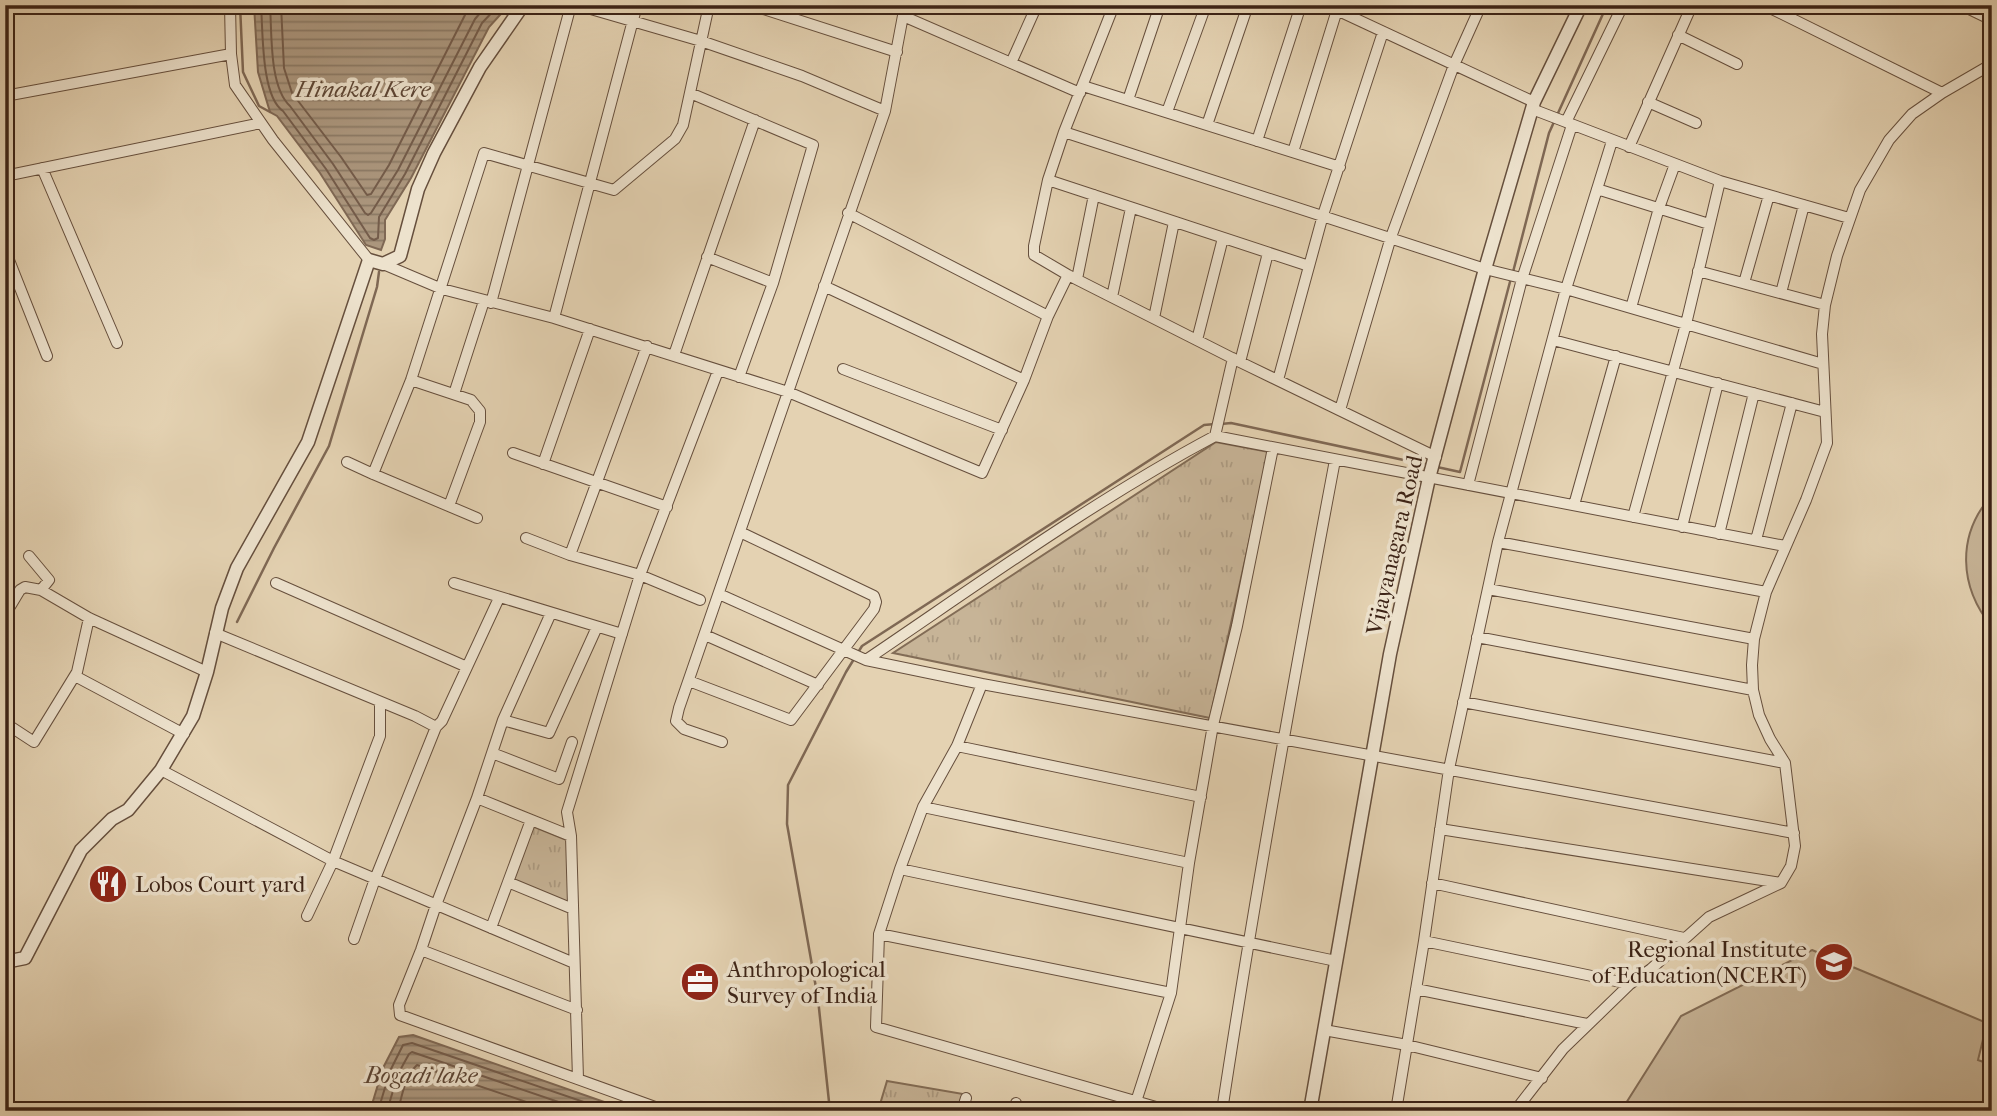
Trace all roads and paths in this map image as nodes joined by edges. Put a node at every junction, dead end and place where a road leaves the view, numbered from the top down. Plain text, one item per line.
1 (230, 5) edge
2 (523, 5) edge
3 (571, 5) edge
4 (577, 5) edge
5 (637, 5) edge
6 (709, 5) edge
7 (751, 5) edge
8 (1037, 5) edge
9 (1114, 5) edge
10 (1160, 5) edge
11 (1206, 5) edge
12 (1248, 5) edge
13 (1301, 5) edge
14 (1326, 5) edge
15 (1468, 5) edge
16 (1581, 5) edge
17 (1623, 5) edge
18 (1692, 5) edge
19 (1764, 5) edge
20 (1961, 5) edge
21 (1480, 8) edge
22 (1337, 10) junction
23 (904, 11) edge
24 (1992, 20) edge
25 (632, 22) junction
26 (1383, 32) junction
27 (1678, 35) junction
28 (701, 41) junction
29 (897, 52) junction
30 (231, 54) junction
31 (1011, 63) junction
32 (1737, 64) dead end
33 (1992, 64) edge
34 (1454, 65) junction
35 (1082, 89) junction
36 (690, 93) junction
37 (1942, 93) junction
38 (5, 96) edge
39 (1128, 100) junction
40 (1648, 102) junction
41 (1533, 105) junction
42 (884, 111) junction
43 (1167, 112) junction
44 (755, 120) junction
45 (261, 123) junction
46 (1569, 123) junction
47 (1696, 123) dead end
48 (1207, 125) junction
49 (1064, 132) junction
50 (1257, 141) junction
51 (1612, 141) junction
52 (1629, 147) junction
53 (1293, 152) junction
54 (1675, 164) junction
55 (528, 166) junction
56 (1340, 167) junction
57 (42, 168) junction
58 (5, 176) edge
59 (1048, 180) junction
60 (1720, 181) junction
61 (589, 184) junction
62 (1597, 189) junction
63 (1094, 195) junction
64 (1769, 195) junction
65 (1804, 205) junction
66 (1131, 208) junction
67 (1659, 208) junction
68 (848, 213) junction
69 (1323, 215) junction
70 (1849, 218) junction
71 (1174, 222) junction
72 (1709, 224) junction
73 (1391, 237) junction
74 (1223, 238) junction
75 (5, 250) edge
76 (1268, 253) junction
77 (707, 257) junction
78 (369, 260) junction
79 (383, 264) junction
80 (1309, 267) junction
81 (1485, 268) junction
82 (1698, 271) junction
83 (1072, 277) junction
84 (1522, 279) junction
85 (773, 283) junction
86 (1744, 283) junction
87 (824, 286) junction
88 (442, 289) junction
89 (1566, 289) junction
90 (1782, 293) junction
91 (1112, 297) junction
92 (487, 302) junction
93 (1825, 305) junction
94 (1631, 308) junction
95 (1048, 316) junction
96 (554, 318) junction
97 (1154, 318) junction
98 (1686, 324) junction
99 (590, 330) junction
100 (1197, 340) junction
101 (1553, 340) junction
102 (117, 343) dead end
103 (647, 346) junction
104 (674, 355) junction
105 (47, 356) dead end
106 (1616, 356) junction
107 (1236, 360) junction
108 (1822, 364) junction
109 (843, 369) dead end
110 (718, 371) junction
111 (1673, 372) junction
112 (739, 377) junction
113 (411, 380) junction
114 (1024, 380) junction
115 (1278, 380) junction
116 (1718, 383) junction
117 (788, 392) junction
118 (1754, 393) junction
119 (454, 394) junction
120 (1792, 403) junction
121 (1340, 410) junction
122 (1825, 412) junction
123 (1002, 430) junction
124 (1214, 436) junction
125 (1273, 448) junction
126 (513, 453) dead end
127 (1436, 457) junction
128 (1335, 460) junction
129 (347, 462) dead end
130 (542, 464) junction
131 (373, 474) junction
132 (1429, 478) junction
133 (596, 483) junction
134 (1468, 485) junction
135 (1511, 494) junction
136 (1574, 505) junction
137 (449, 506) junction
138 (667, 507) junction
139 (1633, 517) junction
140 (477, 518) dead end
141 (1682, 527) junction
142 (740, 532) junction
143 (1719, 534) junction
144 (526, 538) dead end
145 (1756, 540) junction
146 (1498, 542) junction
147 (1785, 546) junction
148 (570, 555) junction
149 (30, 556) dead end
150 (640, 575) junction
151 (276, 583) dead end
152 (454, 583) dead end
153 (1488, 589) junction
154 (41, 590) junction
155 (1766, 592) junction
156 (719, 594) junction
157 (499, 598) junction
158 (700, 600) dead end
159 (551, 614) junction
160 (5, 615) edge
161 (89, 618) junction
162 (597, 627) junction
163 (215, 633) junction
164 (622, 634) junction
165 (705, 635) junction
166 (1477, 637) junction
167 (1754, 639) junction
168 (846, 652) junction
169 (863, 659) junction
170 (467, 667) junction
171 (207, 672) junction
172 (75, 676) junction
173 (689, 681) junction
174 (982, 684) junction
175 (818, 685) junction
176 (1754, 690) junction
177 (380, 702) junction
178 (1463, 702) junction
179 (503, 720) junction
180 (5, 723) edge
181 (1213, 725) junction
182 (436, 727) junction
183 (184, 734) junction
184 (1283, 740) junction
185 (572, 742) dead end
186 (722, 742) dead end
187 (957, 746) junction
188 (492, 753) junction
189 (1372, 755) junction
190 (1785, 764) junction
191 (1449, 769) junction
192 (161, 770) junction
193 (1201, 797) junction
194 (477, 798) junction
195 (923, 807) junction
196 (531, 820) junction
197 (1440, 829) junction
198 (1794, 833) junction
199 (571, 836) junction
200 (333, 861) junction
201 (1189, 863) junction
202 (900, 869) junction
203 (375, 879) junction
204 (508, 882) junction
205 (1432, 883) junction
206 (1781, 883) junction
207 (436, 905) junction
208 (573, 909) junction
209 (307, 916) dead end
210 (1181, 927) junction
211 (491, 928) junction
212 (879, 934) junction
213 (1684, 938) junction
214 (354, 939) dead end
215 (1424, 941) junction
216 (1247, 943) junction
217 (421, 950) junction
218 (1336, 961) junction
219 (5, 962) edge
220 (574, 963) junction
221 (1630, 984) junction
222 (1416, 989) junction
223 (1171, 993) junction
224 (576, 1010) junction
225 (1587, 1024) junction
226 (1324, 1030) junction
227 (1407, 1045) junction
228 (1542, 1077) junction
229 (578, 1079) junction
230 (966, 1098) dead end
231 (1135, 1106) edge
232 (666, 1111) edge
233 (962, 1111) edge
234 (1170, 1111) edge
235 (1222, 1111) edge
236 (1310, 1111) edge
237 (1396, 1111) edge
238 (1515, 1111) edge

1 - 30 street
2 - 79 street
3 - 55 street
4 - 25 street
5 - 25 street
6 - 28 street
7 - 29 street
8 - 31 street
9 - 35 street
10 - 39 street
11 - 43 street
12 - 48 street
13 - 50 street
14 - 22 street
15 - 21 street
16 - 41 street, Vijayanagara Road
17 - 46 street
18 - 27 street
19 - 37 street
20 - 24 street
21 - 34 street
22 - 26 street
22 - 53 street
23 - 29 street
23 - 31 street
25 - 28 street
25 - 61 street
26 - 34 street
26 - 56 street
27 - 32 street
27 - 40 street
28 - 36 street
28 - 42 street
29 - 42 street
30 - 38 street
30 - 45 street
31 - 35 street
33 - 37 street
34 - 41 street
34 - 73 street
35 - 39 street
35 - 49 street
36 - 44 street
36 - 61 street
37 - 70 street
39 - 43 street
40 - 47 street
40 - 52 street
41 - 46 street
41 - 81 street, Vijayanagara Road
42 - 68 street
43 - 48 street
44 - 77 street
44 - 85 street
45 - 57 street
45 - 78 street
46 - 51 street
46 - 84 street
48 - 50 street
49 - 59 street
49 - 69 street
50 - 53 street
51 - 52 street
51 - 62 street
52 - 54 street
53 - 56 street
54 - 60 street
54 - 67 street
55 - 61 street
55 - 88 street
55 - 92 street
56 - 69 street
57 - 58 street
57 - 102 street
59 - 63 street
59 - 83 street
60 - 64 street
60 - 72 street
61 - 96 street
62 - 67 street
62 - 89 street
63 - 66 street
63 - 83 street
64 - 65 street
64 - 86 street
65 - 70 street
65 - 90 street
66 - 71 street
66 - 91 street
67 - 72 street
67 - 94 street
68 - 87 street
68 - 95 street
69 - 73 street
69 - 80 street
70 - 93 street
71 - 74 street
71 - 97 street
72 - 82 street
73 - 81 street
73 - 121 street
74 - 76 street
74 - 100 street
75 - 105 street
76 - 80 street
76 - 107 street
77 - 85 street
77 - 104 street
78 - 79 street
78 - 163 street
79 - 88 street
80 - 115 street
81 - 84 street
81 - 127 street, Vijayanagara Road
82 - 86 street
82 - 98 street
83 - 91 street
83 - 95 street
84 - 89 street
84 - 134 street
85 - 112 street
86 - 90 street
87 - 114 street
87 - 117 street
88 - 92 street
88 - 113 street
89 - 94 street
89 - 101 street
90 - 93 street
91 - 97 street
92 - 96 street
92 - 119 street
93 - 108 street
94 - 98 street
95 - 114 street
96 - 99 street
97 - 100 street
98 - 108 street
98 - 111 street
99 - 103 street
99 - 130 street
100 - 107 street
101 - 106 street
101 - 135 street
103 - 104 street
103 - 133 street
104 - 110 street
106 - 111 street
106 - 136 street
107 - 115 street
107 - 124 street
108 - 122 street
109 - 123 street
110 - 112 street
110 - 138 street
111 - 116 street
111 - 139 street
112 - 117 street
113 - 119 street
113 - 131 street
114 - 123 street
115 - 121 street
116 - 118 street
116 - 141 street
117 - 123 street
117 - 142 street
118 - 120 street
118 - 143 street
119 - 137 street
120 - 122 street
120 - 145 street
121 - 127 street
122 - 147 street
124 - 125 street
124 - 169 street
125 - 128 street
125 - 181 street
126 - 130 street
127 - 132 street, Vijayanagara Road
128 - 132 street
128 - 184 street
129 - 131 street
130 - 133 street
131 - 137 street
132 - 134 street
132 - 189 street, Vijayanagara Road
133 - 138 street
133 - 148 street
134 - 135 street
135 - 136 street
135 - 146 street
136 - 139 street
137 - 140 street
138 - 150 street
139 - 141 street
141 - 143 street
142 - 156 street
142 - 168 street
143 - 145 street
144 - 148 street
145 - 147 street
146 - 153 street
146 - 155 street
147 - 155 street
148 - 150 street
149 - 154 street
150 - 158 street
150 - 164 street
151 - 170 street
152 - 157 street
153 - 166 street
153 - 167 street
154 - 160 street
154 - 161 street
155 - 167 street
156 - 165 street
156 - 168 street
157 - 159 street
157 - 170 street
159 - 162 street
159 - 179 street
161 - 171 street
161 - 172 street
162 - 164 street
162 - 179 street
163 - 171 street
163 - 177 street
164 - 199 street
165 - 173 street
165 - 175 street
166 - 176 street
166 - 178 street
167 - 176 street
168 - 169 street
168 - 175 street
169 - 174 street
170 - 182 street
171 - 183 street
172 - 180 street
172 - 183 street
173 - 175 street
173 - 186 street
174 - 181 street
174 - 187 street
176 - 190 street
177 - 182 street
177 - 200 street
178 - 190 street
178 - 191 street
179 - 188 street
181 - 184 street
181 - 193 street
182 - 203 street
183 - 192 street
184 - 189 street
184 - 216 street
185 - 188 street
187 - 193 street
187 - 195 street
188 - 194 street
189 - 191 street
189 - 218 street, Vijayanagara Road
190 - 198 street
191 - 197 street
191 - 198 street
192 - 200 street
192 - 219 street
193 - 201 street
194 - 196 street
194 - 207 street
195 - 201 street
195 - 202 street
196 - 199 street
196 - 204 street
197 - 205 street
197 - 206 street
198 - 206 street
199 - 208 street
200 - 203 street
200 - 209 street
201 - 210 street
202 - 210 street
202 - 212 street
203 - 207 street
203 - 214 street
204 - 208 street
204 - 211 street
205 - 213 street
205 - 215 street
206 - 213 street
207 - 211 street
207 - 217 street
208 - 220 street
210 - 216 street
210 - 223 street
211 - 220 street
212 - 223 street
212 - 231 street
213 - 221 street
215 - 221 street
215 - 222 street
216 - 218 street
216 - 235 street
217 - 224 street
217 - 229 street
218 - 226 street, Vijayanagara Road
220 - 224 street
221 - 225 street
222 - 225 street
222 - 227 street
223 - 231 street
224 - 229 street
225 - 228 street
226 - 227 street
226 - 236 street, Vijayanagara Road
227 - 228 street
227 - 237 street
228 - 238 street
229 - 232 street
230 - 233 street
231 - 234 street

